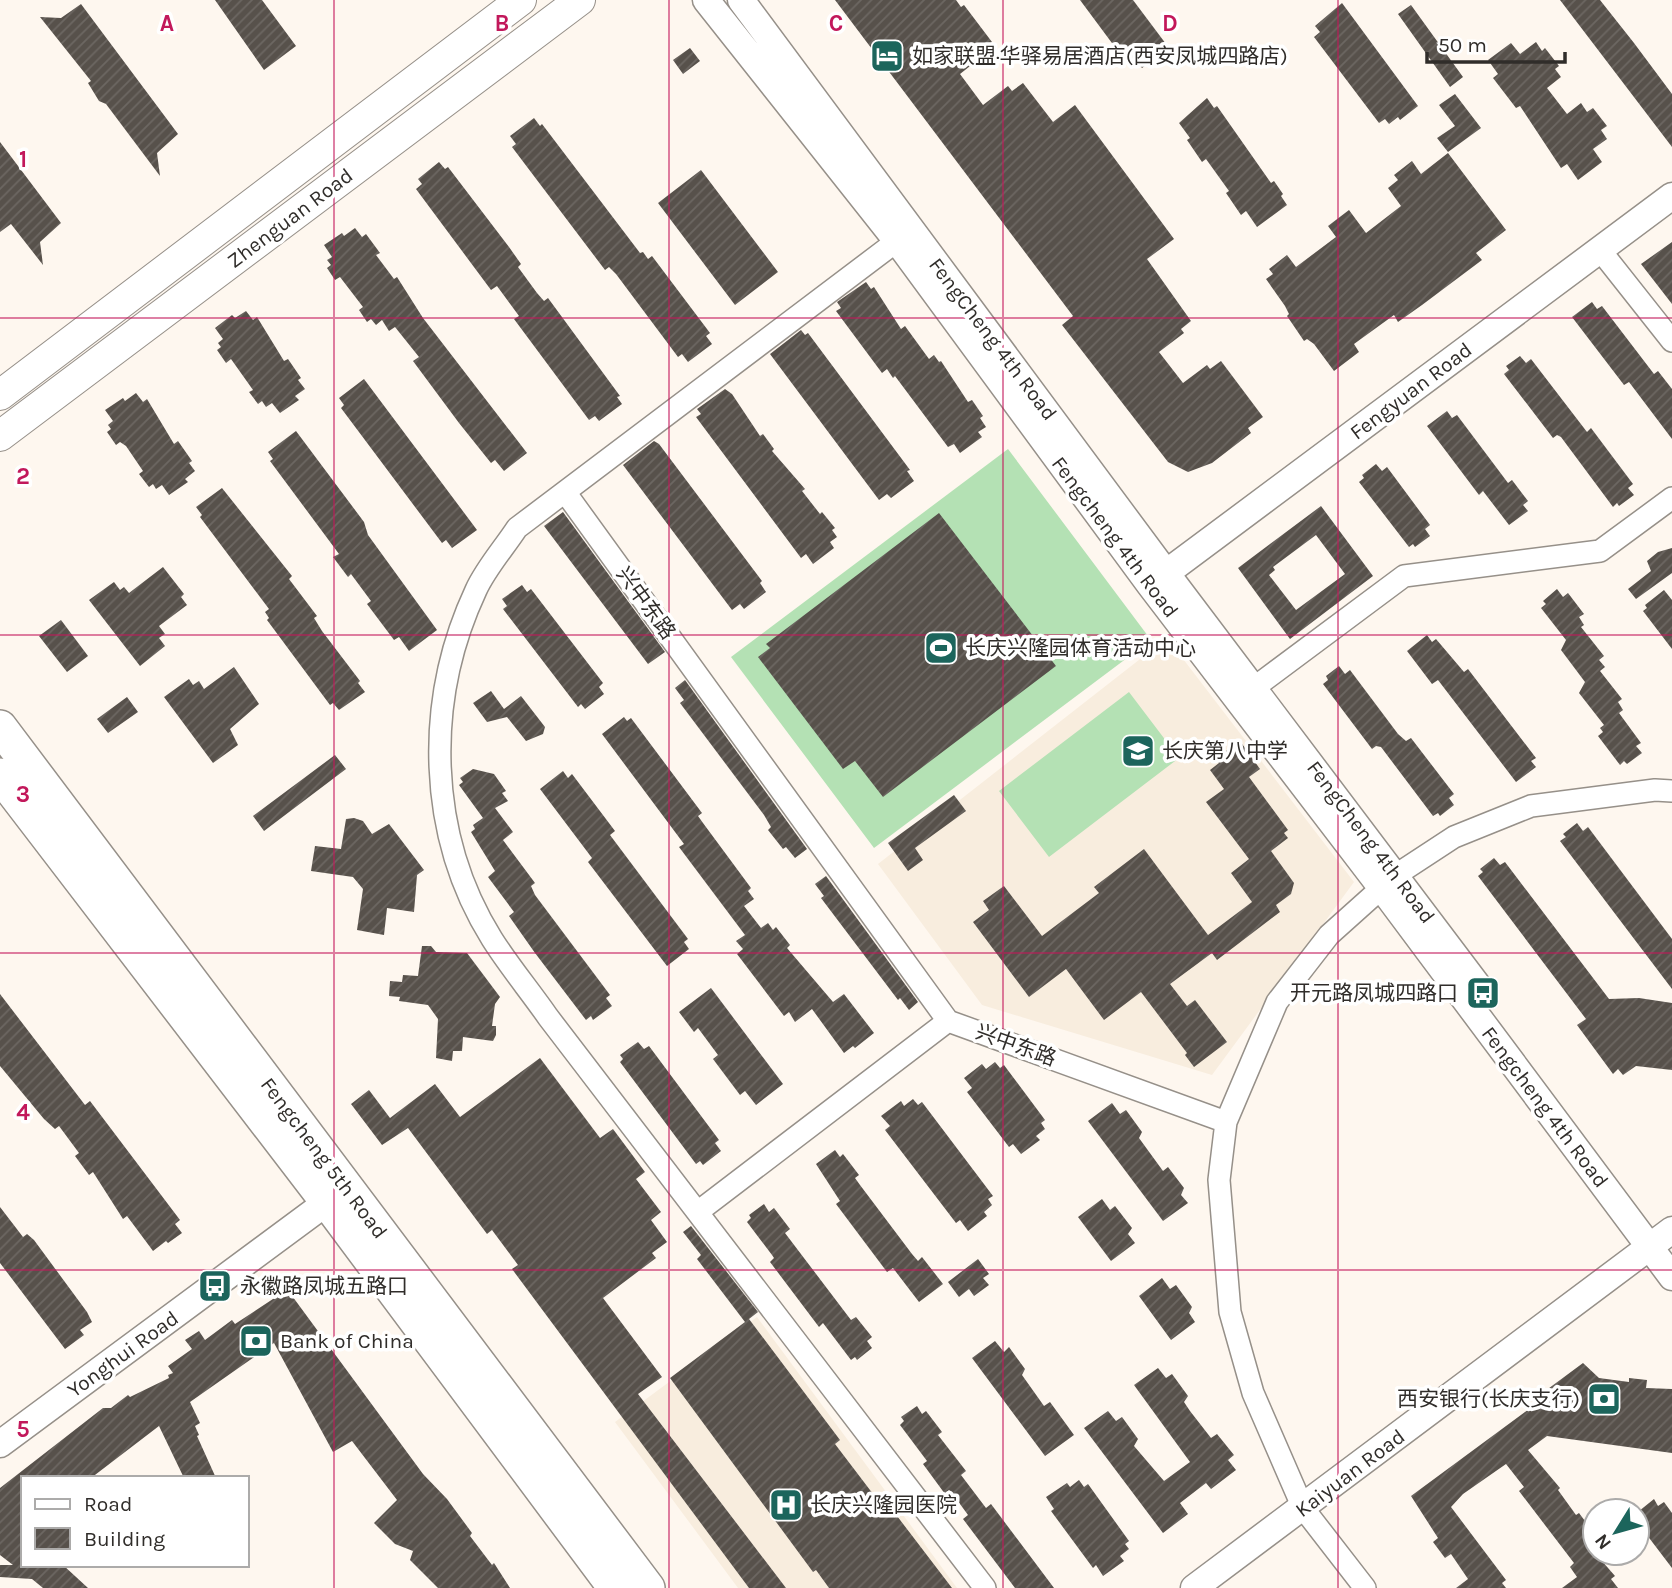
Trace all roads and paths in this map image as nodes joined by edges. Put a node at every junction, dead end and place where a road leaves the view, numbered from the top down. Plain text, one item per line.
1 (521, 0) edge
2 (580, 0) edge
3 (706, 0) edge
4 (741, 0) edge
5 (1672, 195) edge
6 (897, 241) junction
7 (1600, 250) junction
8 (1672, 341) edge
9 (0, 395) edge
10 (0, 436) edge
11 (565, 492) junction
12 (1672, 498) edge
13 (1158, 579) junction
14 (1255, 687) junction
15 (0, 727) edge
16 (0, 775) edge
17 (1672, 791) edge
18 (1389, 881) junction
19 (948, 1021) junction
20 (1226, 1122) junction
21 (337, 1195) junction
22 (699, 1211) junction
23 (1664, 1241) edge
24 (1672, 1277) edge
25 (0, 1444) edge
26 (1303, 1508) junction
27 (615, 1588) edge
28 (648, 1588) edge
29 (985, 1588) edge
30 (1194, 1588) edge
31 (1365, 1588) edge

1 - 9 main road, Zhenguan Road
2 - 10 main road, Zhenguan Road
3 - 6 street, Fengcheng 4th Road
4 - 13 street, FengCheng 4th Road
5 - 7 street, Fengyuan Road
6 - 11 street
6 - 13 street, Fengcheng 4th Road
7 - 8 street
7 - 13 street, Fengyuan Road
11 - 19 street, 兴中东路
11 - 22 street
12 - 14 street
13 - 14 street, FengCheng 4th Road
13 - 18 street, Fengcheng 4th Road
14 - 18 street, FengCheng 4th Road
15 - 21 main road, Fengcheng 5th Road
16 - 21 main road, Fengcheng 5th Road
17 - 18 street
18 - 20 street
18 - 23 street, FengCheng 4th Road
19 - 20 street, 兴中东路
19 - 22 street
20 - 26 street
21 - 25 street, Yonghui Road
21 - 27 main road, Fengcheng 5th Road
21 - 28 main road, Fengcheng 5th Road
22 - 29 street
23 - 24 street
23 - 26 street, Kaiyuan Road
26 - 30 street, Kaiyuan Road
26 - 31 street

